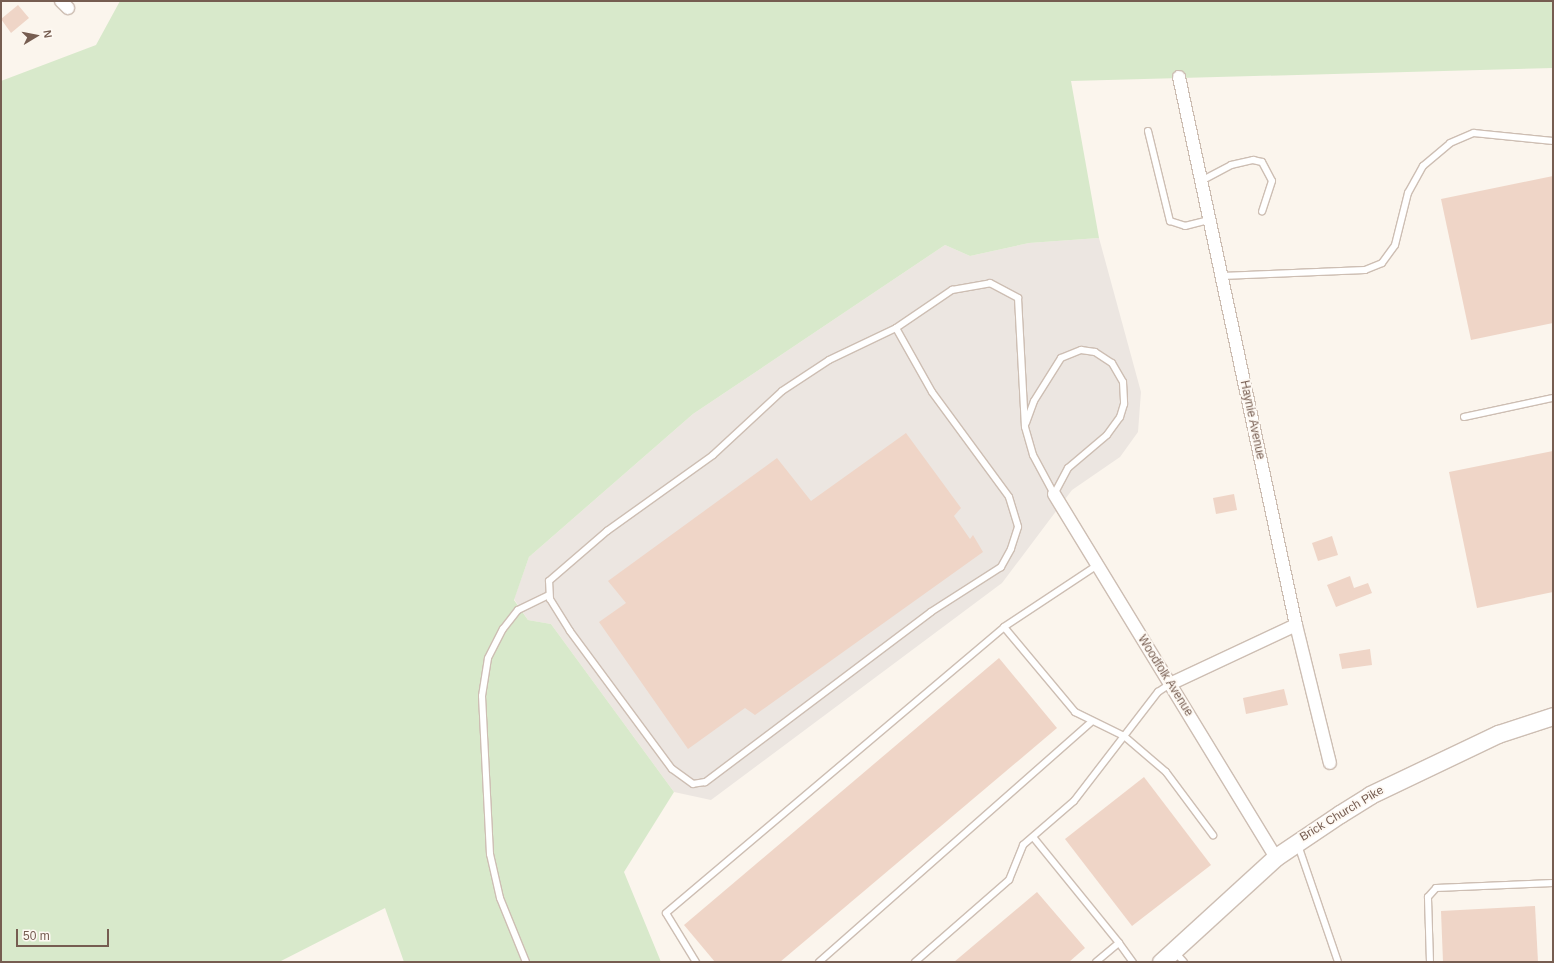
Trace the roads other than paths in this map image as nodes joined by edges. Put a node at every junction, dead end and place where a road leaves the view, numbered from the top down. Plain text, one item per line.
1 (1179, 77) dead end
2 (1148, 131) dead end
3 (1553, 141) edge
4 (1201, 181) junction
5 (1262, 211) dead end
6 (1209, 220) junction
7 (1222, 276) junction
8 (896, 328) junction
9 (1553, 398) edge
10 (1464, 418) dead end
11 (1025, 427) junction
12 (1054, 494) junction
13 (1096, 566) junction
14 (549, 595) junction
15 (1296, 625) junction
16 (1004, 627) junction
17 (1170, 684) junction
18 (1553, 716) edge
19 (1092, 721) junction
20 (1124, 736) junction
21 (1330, 763) dead end
22 (1213, 835) dead end
23 (1033, 836) junction
24 (1297, 842) junction
25 (1276, 857) junction
26 (1553, 883) edge
27 (1118, 943) junction
28 (1179, 956) edge
29 (526, 962) edge
30 (696, 962) edge
31 (819, 962) edge
32 (915, 962) edge
33 (1096, 962) edge
34 (1133, 962) edge
35 (1161, 962) edge
36 (1338, 962) edge
37 (1430, 962) edge

1 - 4 street, Haynie Avenue
2 - 6 lane
3 - 7 lane
4 - 5 lane
4 - 6 street, Haynie Avenue
6 - 7 street, Haynie Avenue
7 - 15 street, Haynie Avenue
8 - 11 lane
8 - 14 lane
8 - 14 lane
9 - 10 lane
11 - 12 lane
11 - 12 lane
12 - 13 street, Woodfolk Avenue
13 - 16 lane
13 - 17 street, Woodfolk Avenue
14 - 29 lane
15 - 17 street
15 - 21 street, Haynie Avenue
16 - 19 lane
16 - 30 lane
17 - 20 lane
17 - 25 street, Woodfolk Avenue
18 - 24 main road, Brick Church Pike
19 - 20 lane
19 - 31 lane
20 - 22 lane
20 - 23 lane
23 - 27 lane
23 - 32 lane
24 - 25 main road, Brick Church Pike
24 - 36 lane
25 - 28 main road, Brick Church Pike
26 - 37 lane
27 - 33 lane
27 - 34 lane
28 - 35 main road, Brick Church Pike

